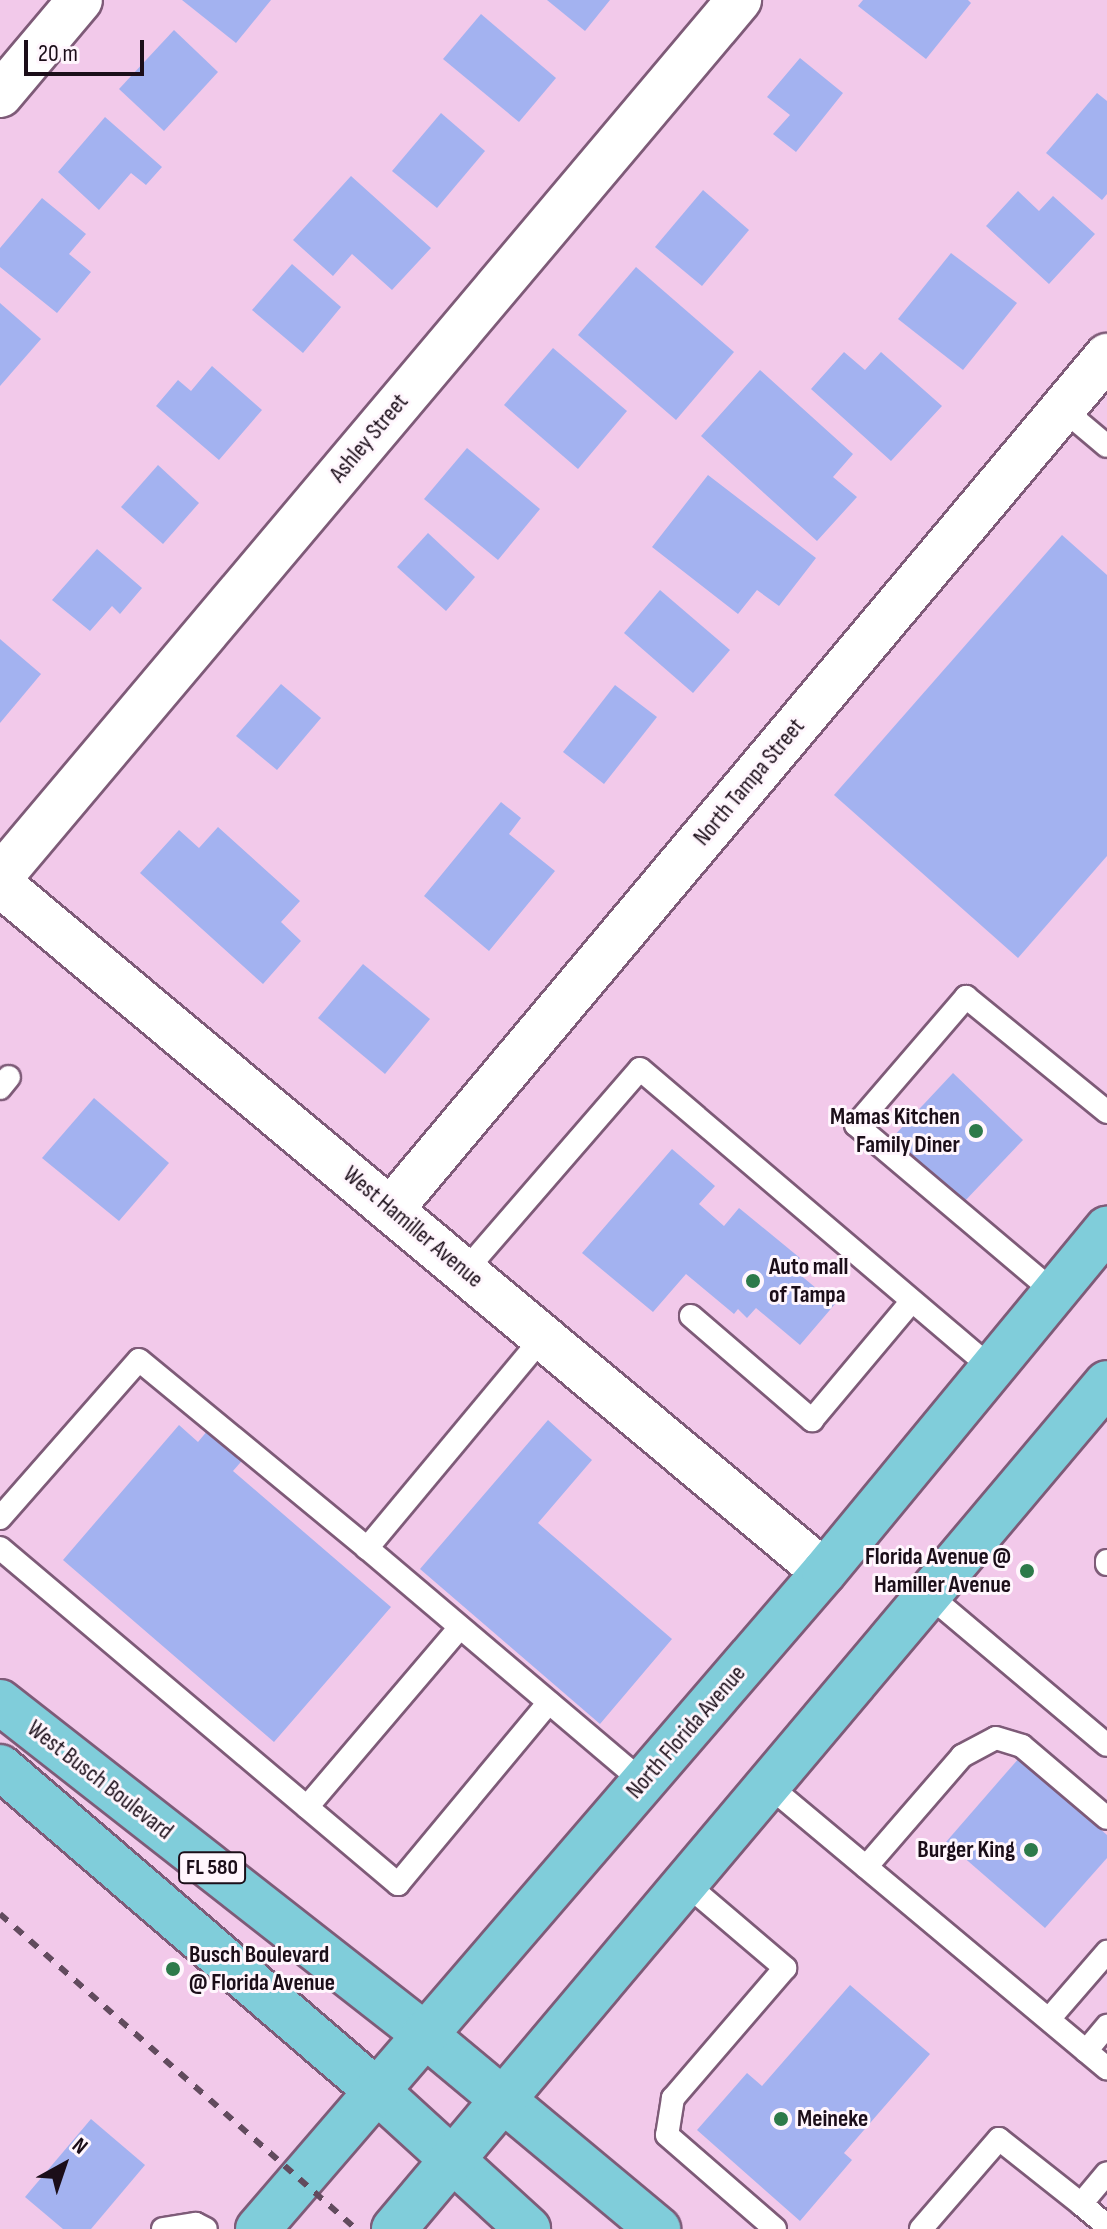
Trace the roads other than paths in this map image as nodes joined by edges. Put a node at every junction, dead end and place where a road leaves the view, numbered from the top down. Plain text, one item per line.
1 (80, 0) edge
2 (739, 0) edge
3 (0, 95) edge
4 (1107, 356) edge
5 (1063, 409) junction
6 (1107, 446) edge
7 (0, 877) edge
8 (0, 884) edge
9 (1107, 1112) edge
10 (391, 1209) junction
11 (1107, 1229) edge
12 (465, 1271) junction
13 (1055, 1293) junction
14 (912, 1301) junction
15 (691, 1316) dead end
16 (543, 1337) junction
17 (992, 1369) junction
18 (1107, 1383) edge
19 (0, 1518) edge
20 (0, 1548) edge
21 (367, 1548) junction
22 (824, 1572) junction
23 (930, 1596) junction
24 (460, 1627) junction
25 (0, 1702) edge
26 (549, 1702) junction
27 (1107, 1745) edge
28 (0, 1767) edge
29 (643, 1782) junction
30 (768, 1785) junction
31 (307, 1807) junction
32 (1107, 1818) edge
33 (866, 1867) junction
34 (684, 1882) junction
35 (1107, 1952) edge
36 (1049, 2019) junction
37 (1107, 2026) edge
38 (424, 2034) junction
39 (1086, 2051) junction
40 (1107, 2068) edge
41 (376, 2090) junction
42 (501, 2097) junction
43 (450, 2161) junction
44 (1107, 2173) edge
45 (1081, 2204) junction
46 (1107, 2226) edge
47 (163, 2229) edge
48 (206, 2229) edge
49 (258, 2229) edge
50 (394, 2229) edge
51 (528, 2229) edge
52 (658, 2229) edge
53 (775, 2229) edge
54 (921, 2229) edge

1 - 3 street
2 - 7 street, Ashley Street
4 - 5 street, North Tampa Street
5 - 6 lane
5 - 10 street, North Tampa Street
8 - 10 street, West Hamiller Avenue
9 - 13 lane
10 - 12 street, West Hamiller Avenue
11 - 13 main road, North Florida Avenue
12 - 14 lane
12 - 16 street, West Hamiller Avenue
13 - 17 main road, North Florida Avenue
14 - 15 lane
14 - 17 lane
16 - 21 lane
16 - 22 street, West Hamiller Avenue
17 - 22 main road, North Florida Avenue
18 - 23 main road
19 - 21 lane
20 - 31 lane
21 - 24 lane
22 - 29 main road, North Florida Avenue
23 - 27 lane
23 - 30 main road
24 - 26 lane
24 - 31 lane
25 - 38 main road, West Busch Boulevard / FL 580
26 - 29 lane
26 - 31 lane
28 - 41 main road, FL 580
29 - 38 main road, North Florida Avenue
30 - 33 lane
30 - 34 main road
32 - 33 lane
33 - 36 lane
34 - 42 main road
34 - 53 lane
35 - 36 lane
36 - 39 lane
37 - 39 lane
38 - 41 main road, North Florida Avenue
38 - 42 main road, West Busch Boulevard / FL 580
39 - 40 lane
41 - 43 main road, FL 580
41 - 49 main road, North Florida Avenue
42 - 43 main road
42 - 52 main road, FL 580
43 - 50 main road
43 - 51 main road, FL 580
44 - 45 lane
45 - 46 lane
45 - 54 lane
47 - 48 lane

